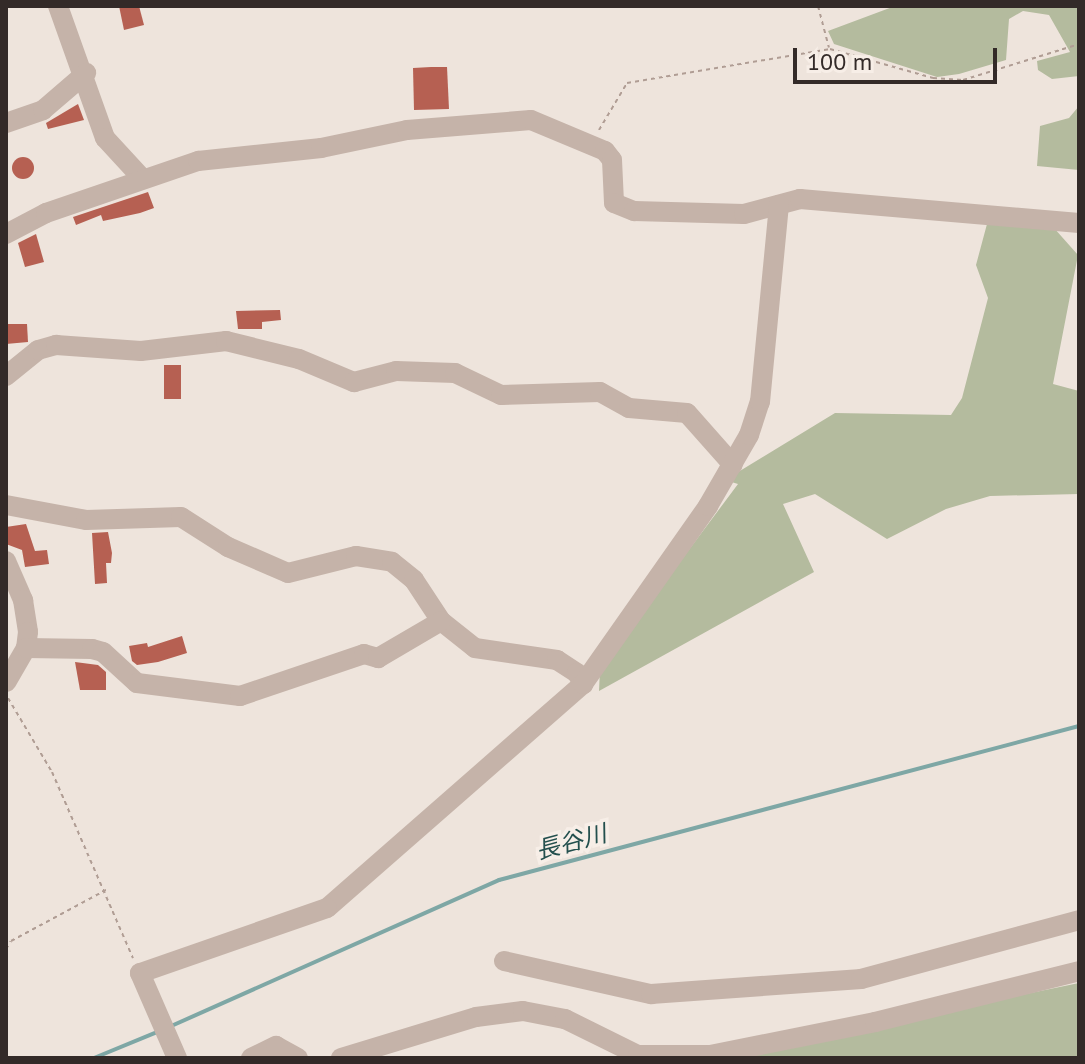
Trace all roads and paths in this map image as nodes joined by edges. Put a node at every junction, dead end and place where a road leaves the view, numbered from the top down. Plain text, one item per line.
1 (58, 6) edge
2 (818, 6) edge
3 (1079, 44) edge
4 (830, 49) junction
5 (86, 73) junction
6 (6, 123) edge
7 (592, 142) junction
8 (141, 177) junction
9 (779, 205) junction
10 (1079, 223) edge
11 (6, 234) edge
12 (6, 376) edge
13 (733, 465) junction
14 (6, 505) edge
15 (6, 561) edge
16 (441, 621) junction
17 (26, 648) junction
18 (6, 682) edge
19 (583, 684) junction
20 (6, 693) edge
21 (106, 890) junction
22 (1079, 920) edge
23 (6, 949) edge
24 (504, 961) dead end
25 (1079, 971) edge
26 (143, 980) junction
27 (177, 1058) edge
28 (251, 1058) edge
29 (298, 1058) edge
30 (341, 1058) edge

1 - 5 street
2 - 4 path
3 - 4 path
4 - 7 path
5 - 6 street
5 - 8 street
7 - 8 street
7 - 9 street
8 - 11 street
9 - 10 street
9 - 13 street
12 - 13 street
13 - 19 street
14 - 16 street
15 - 17 street
16 - 17 street
16 - 19 street
17 - 18 street
19 - 26 street
20 - 21 path
21 - 23 path
21 - 26 path
22 - 24 street
25 - 30 street
26 - 27 street
28 - 29 street

